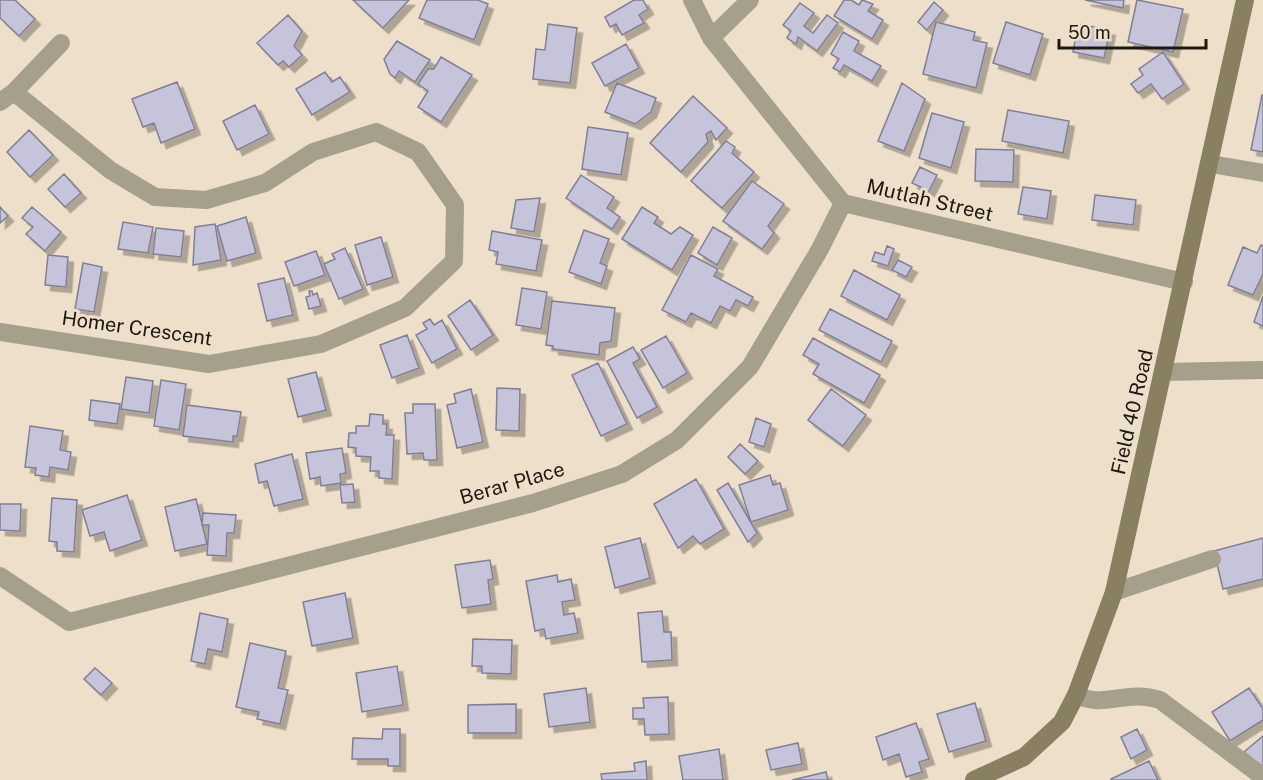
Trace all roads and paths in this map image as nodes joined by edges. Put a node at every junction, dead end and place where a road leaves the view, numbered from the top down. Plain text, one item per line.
1 (692, 0) edge
2 (750, 0) edge
3 (1245, 0) edge
4 (711, 38) junction
5 (61, 43) dead end
6 (7, 97) edge
7 (1211, 164) junction
8 (1263, 173) edge
9 (843, 203) junction
10 (1184, 282) junction
11 (0, 332) edge
12 (1263, 370) edge
13 (1164, 372) junction
14 (1212, 559) dead end
15 (0, 576) edge
16 (1114, 592) junction
17 (1076, 694) junction
18 (1263, 777) edge
19 (974, 780) edge

1 - 4 street, Mutlah Street
2 - 4 street
3 - 7 street, Field 40 Road
4 - 9 street, Mutlah Street
5 - 6 street
6 - 11 street, Homer Crescent
7 - 8 street
7 - 10 street, Field 40 Road
9 - 10 street, Mutlah Street
9 - 15 street, Berar Place
10 - 13 street, Field 40 Road
12 - 13 street
13 - 16 street, Field 40 Road
14 - 16 street
16 - 17 street, Field 40 Road
17 - 18 street
17 - 19 street, Field 40 Road

